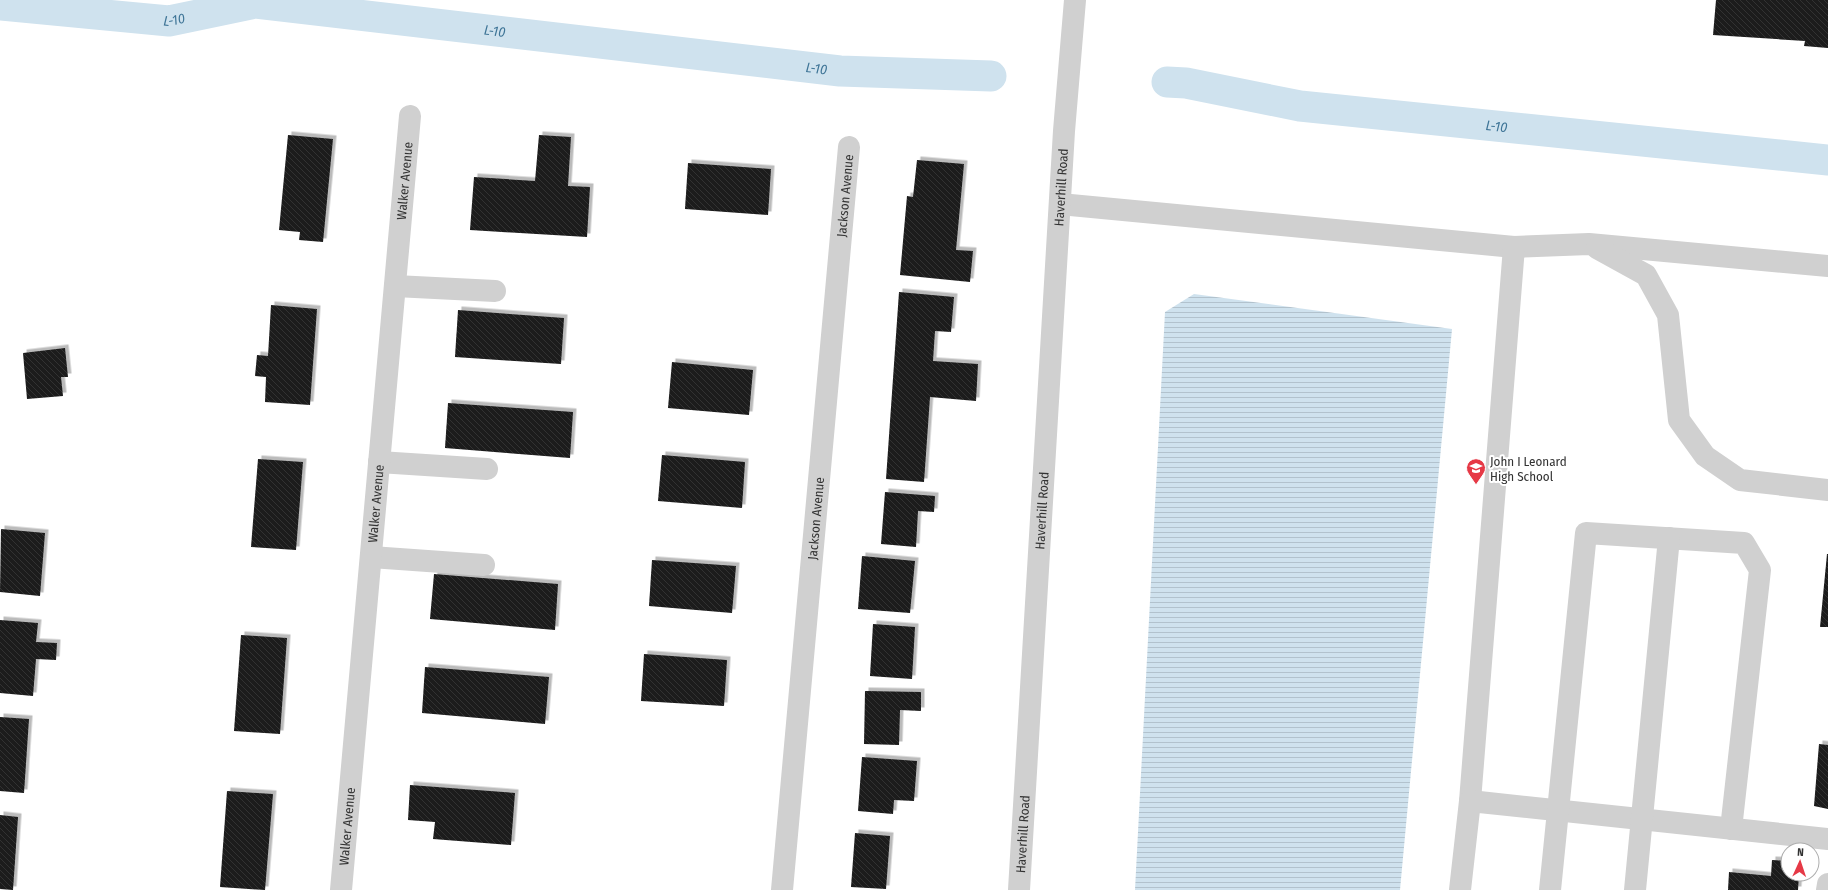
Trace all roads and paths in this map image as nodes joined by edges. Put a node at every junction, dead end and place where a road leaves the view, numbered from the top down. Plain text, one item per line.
1 (1075, 0) edge
2 (410, 116) dead end
3 (849, 147) dead end
4 (1060, 204) junction
5 (1589, 244) junction
6 (1514, 247) junction
7 (1828, 266) edge
8 (395, 286) junction
9 (495, 291) dead end
10 (379, 462) junction
11 (487, 470) dead end
12 (1828, 490) edge
13 (1669, 538) junction
14 (371, 557) junction
15 (484, 565) dead end
16 (1470, 801) junction
17 (1557, 810) junction
18 (1642, 819) junction
19 (1731, 829) junction
20 (1828, 839) edge
21 (1828, 884) edge
22 (341, 890) edge
23 (782, 890) edge
24 (1019, 890) edge
25 (1460, 890) edge
26 (1550, 890) edge
27 (1635, 890) edge
28 (1827, 890) edge

1 - 4 street, Haverhill Road
2 - 8 street, Walker Avenue
3 - 23 street, Jackson Avenue
4 - 6 street
4 - 24 street, Haverhill Road
5 - 6 street
5 - 7 street
5 - 12 street
6 - 16 street
8 - 9 street
8 - 10 street, Walker Avenue
10 - 11 street
10 - 14 street, Walker Avenue
13 - 17 street
13 - 18 street
13 - 19 street
14 - 15 street
14 - 22 street, Walker Avenue
16 - 17 street
16 - 25 street
17 - 18 street
17 - 26 street
18 - 19 street
18 - 27 street
19 - 20 street
21 - 28 street

